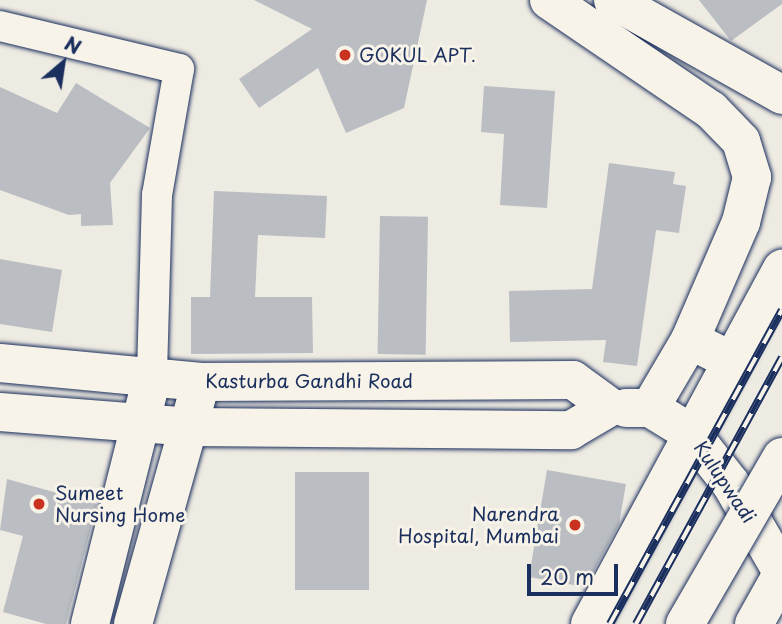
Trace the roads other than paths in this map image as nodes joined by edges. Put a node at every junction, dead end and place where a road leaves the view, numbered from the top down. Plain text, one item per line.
1 (549, 0) edge
2 (613, 0) edge
3 (0, 26) edge
4 (782, 95) edge
5 (782, 269) edge
6 (690, 340) junction
7 (730, 360) junction
8 (0, 363) edge
9 (152, 377) junction
10 (201, 382) junction
11 (610, 407) junction
12 (650, 408) junction
13 (0, 412) edge
14 (140, 425) junction
15 (191, 427) junction
16 (691, 433) junction
17 (782, 457) edge
18 (782, 573) edge
19 (90, 624) edge
20 (133, 624) edge
21 (590, 624) edge
22 (685, 624) edge
23 (754, 624) edge

1 - 6 main road
2 - 4 main road
3 - 9 street
5 - 7 main road
6 - 7 main road
6 - 12 main road
7 - 16 main road
8 - 9 main road, Kasturba Gandhi Road
9 - 10 main road, Kasturba Gandhi Road
9 - 14 main road
10 - 11 main road, Kasturba Gandhi Road
10 - 15 main road
11 - 12 main road, Kulupwadi
11 - 15 main road
12 - 16 main road, Kulupwadi
13 - 14 main road
14 - 15 main road
14 - 19 main road
15 - 20 main road
16 - 18 main road, Kulupwadi
16 - 21 main road
17 - 22 main road, bridge
18 - 23 main road

